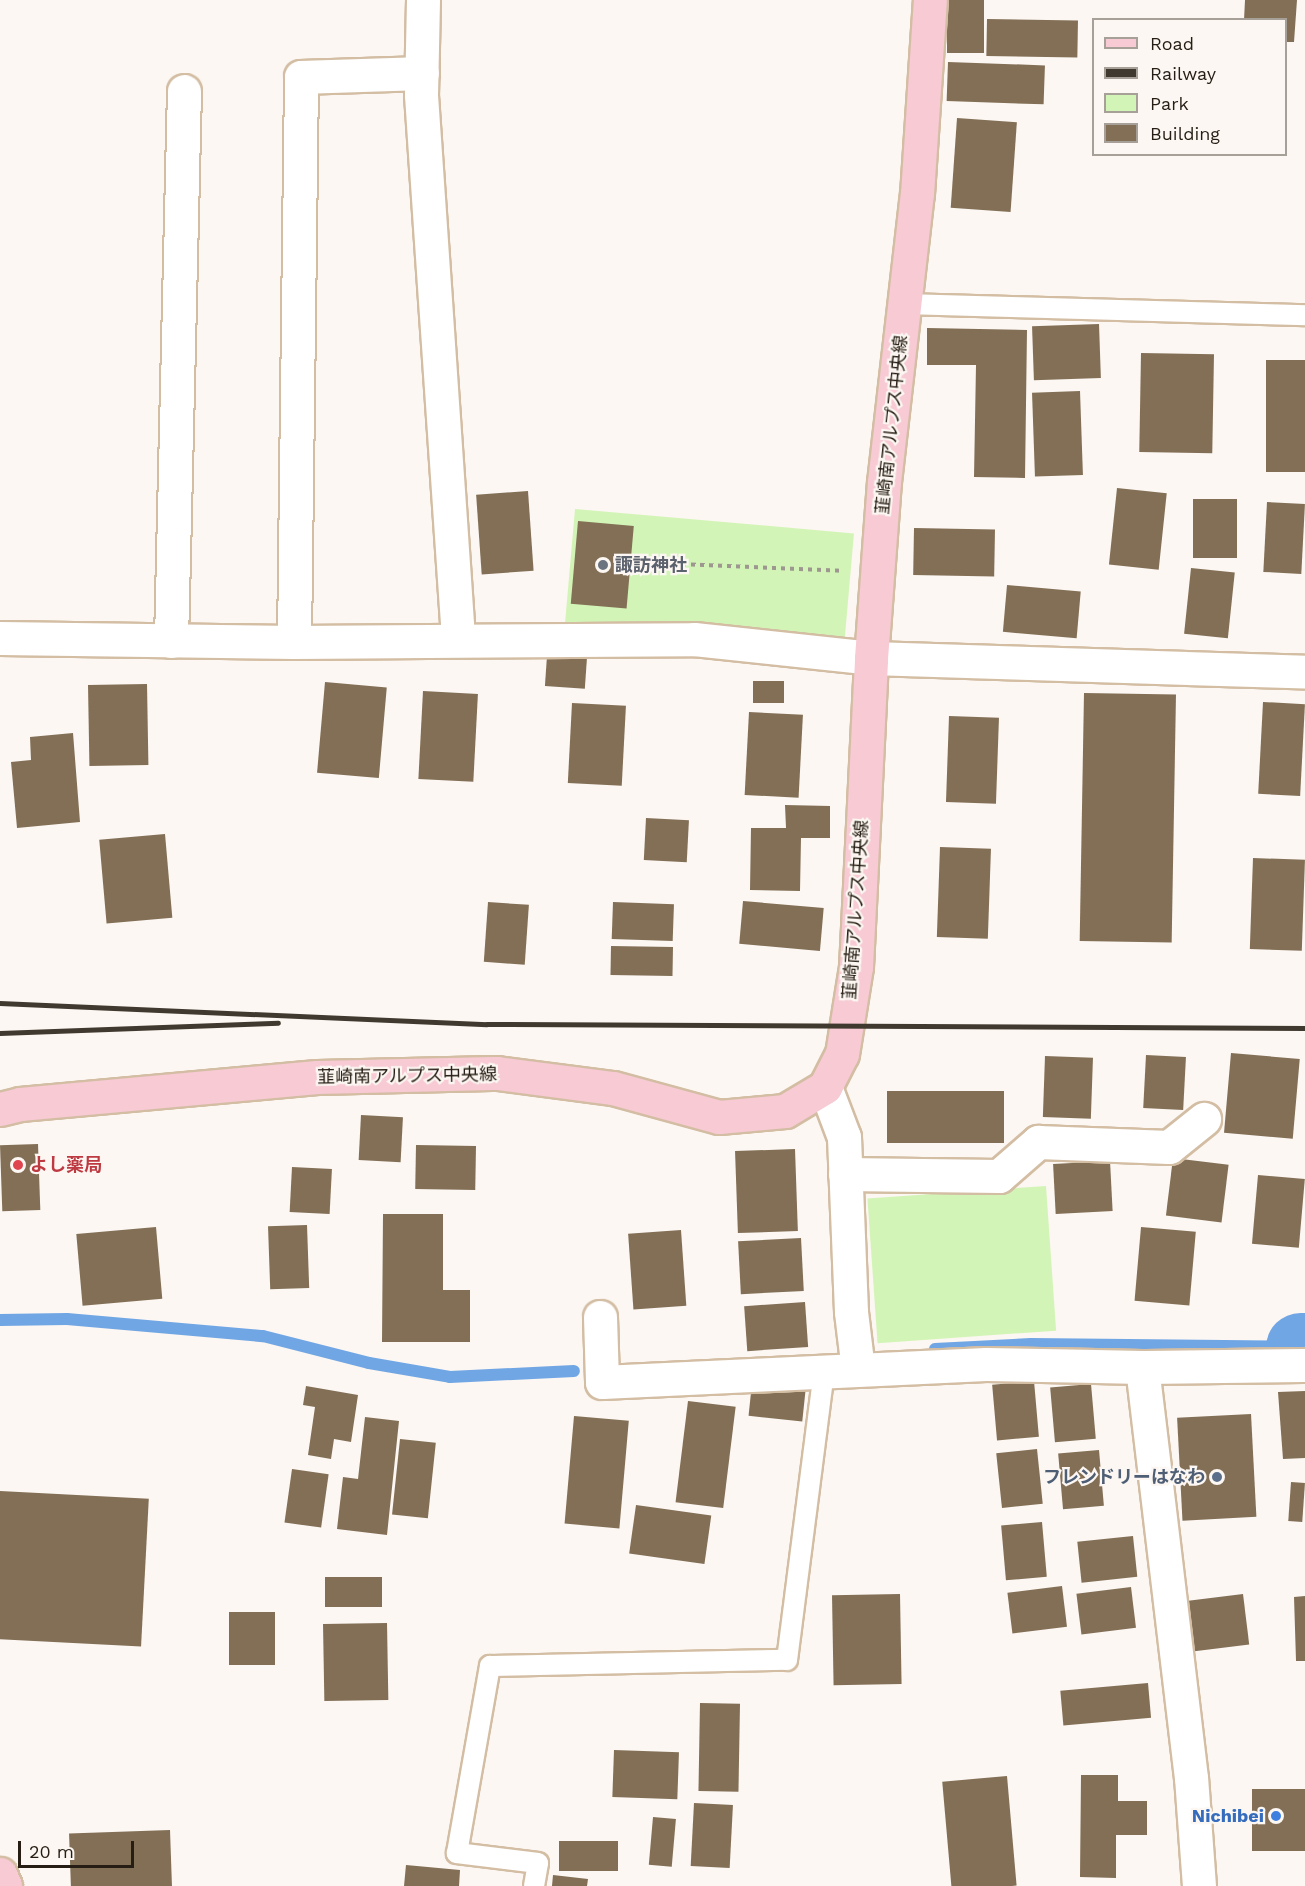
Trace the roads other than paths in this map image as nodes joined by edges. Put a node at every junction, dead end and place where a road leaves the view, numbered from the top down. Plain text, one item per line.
1 (423, 0) edge
2 (930, 0) edge
3 (422, 73) junction
4 (184, 91) dead end
5 (905, 304) junction
6 (1305, 315) edge
7 (0, 638) edge
8 (459, 638) junction
9 (171, 641) junction
10 (294, 642) junction
11 (871, 658) junction
12 (1305, 672) edge
13 (825, 1088) junction
14 (0, 1109) edge
15 (1204, 1119) dead end
16 (845, 1174) junction
17 (600, 1317) dead end
18 (1305, 1365) edge
19 (1143, 1367) junction
20 (858, 1370) junction
21 (824, 1372) junction
22 (0, 1874) edge
23 (4, 1886) edge
24 (534, 1886) edge
25 (1199, 1886) edge

1 - 3 street
2 - 5 main road, 韮崎南アルプス中央線
3 - 8 street
3 - 10 street
4 - 9 street
5 - 6 lane
5 - 11 main road, 韮崎南アルプス中央線
7 - 9 street
8 - 10 street
8 - 11 street
9 - 10 street
11 - 12 street
11 - 13 main road, 韮崎南アルプス中央線
13 - 14 main road, 韮崎南アルプス中央線
13 - 16 street
15 - 16 street
16 - 20 street
17 - 21 street
18 - 19 street
19 - 20 street
19 - 25 street
20 - 21 street
21 - 24 lane
22 - 23 main road

